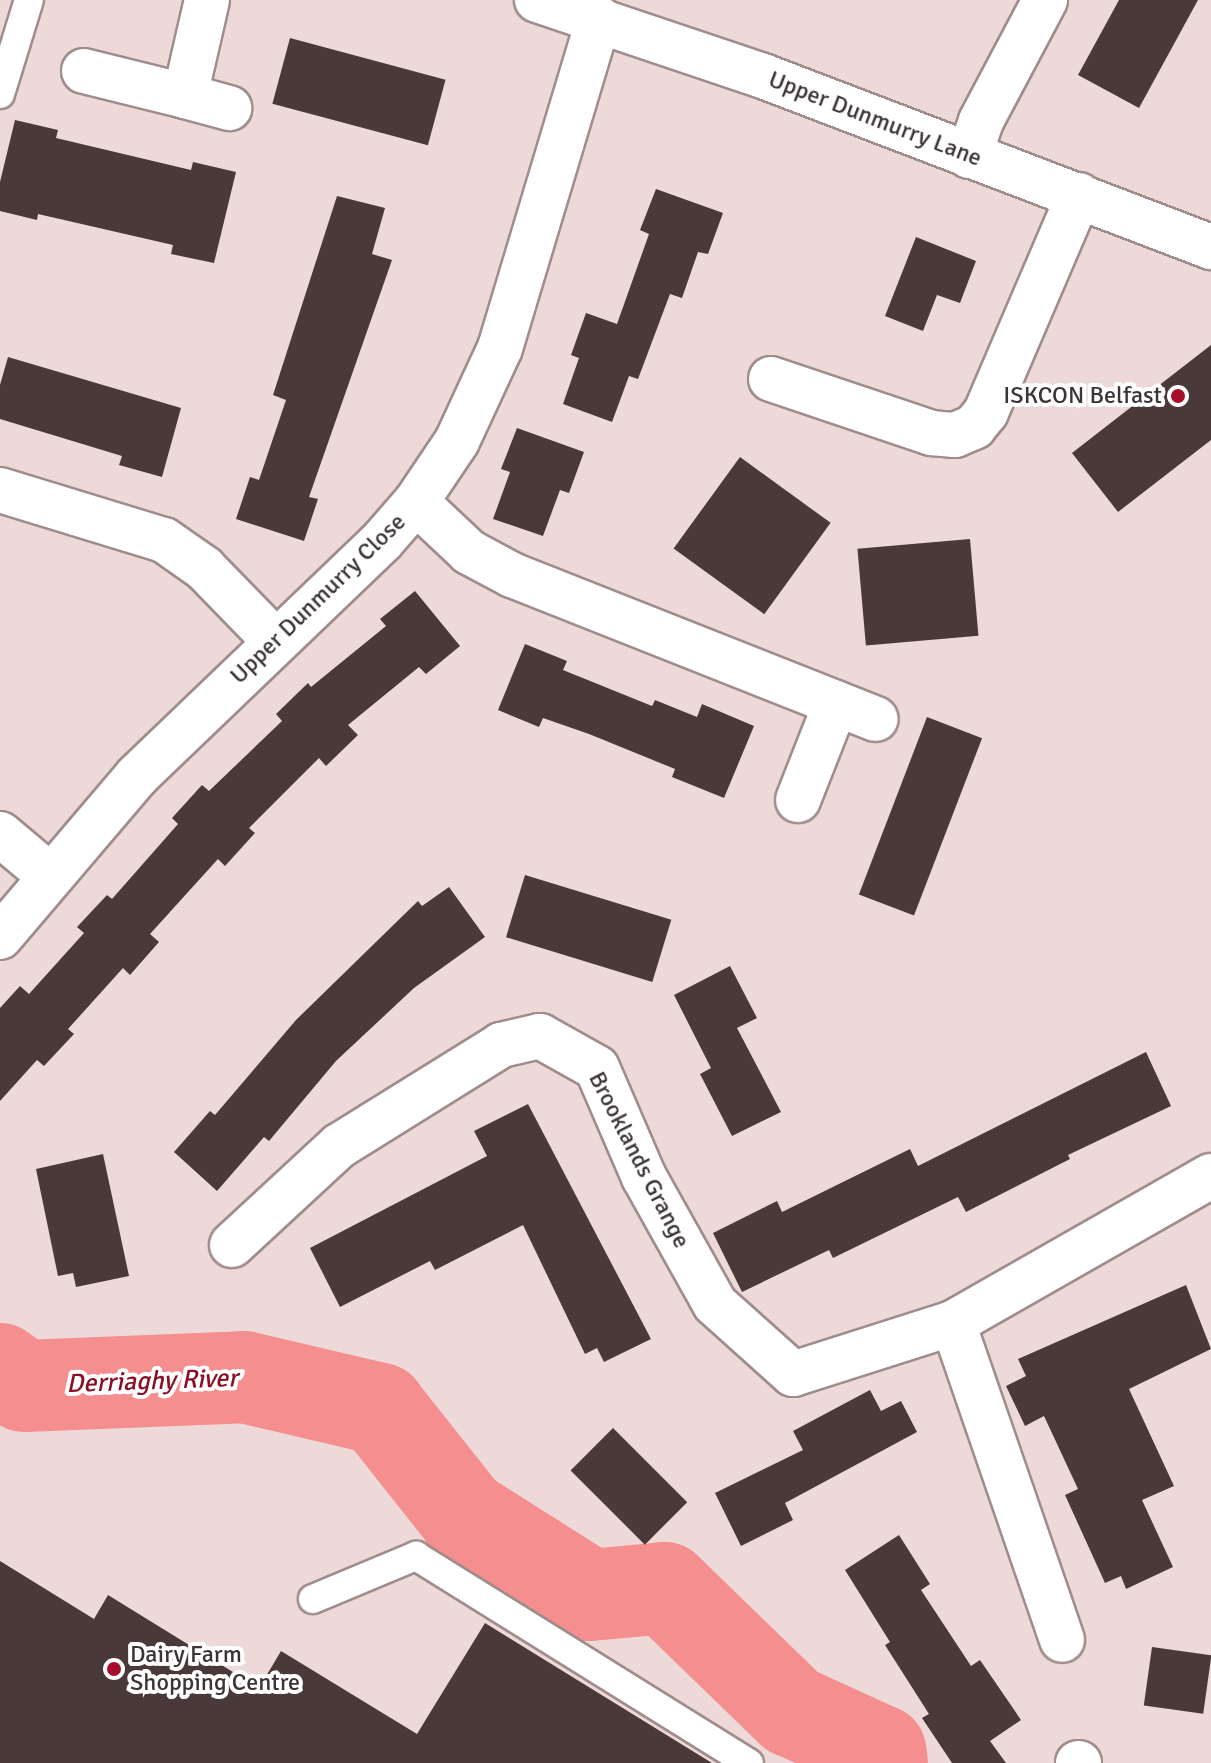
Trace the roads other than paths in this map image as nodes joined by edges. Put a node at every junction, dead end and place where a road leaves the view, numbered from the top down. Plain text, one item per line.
1 (29, 0) edge
2 (207, 0) edge
3 (537, 0) edge
4 (1045, 0) edge
5 (599, 19) junction
6 (84, 71) dead end
7 (0, 94) edge
8 (185, 96) junction
9 (229, 108) dead end
10 (969, 156) junction
11 (1079, 195) junction
12 (1211, 247) edge
13 (771, 379) dead end
14 (0, 490) edge
15 (416, 502) junction
16 (275, 641) junction
17 (836, 703) junction
18 (876, 719) dead end
19 (798, 800) dead end
20 (0, 834) edge
21 (49, 875) junction
22 (0, 937) edge
23 (1211, 1176) edge
24 (232, 1245) dead end
25 (953, 1323) junction
26 (313, 1599) dead end
27 (1062, 1640) dead end
28 (749, 1763) edge

1 - 7 lane
2 - 8 street
3 - 5 street, Upper Dunmurry Lane
4 - 10 street
5 - 10 street, Upper Dunmurry Lane
5 - 15 street, Upper Dunmurry Close
6 - 8 street
8 - 9 street
10 - 11 street, Upper Dunmurry Lane
11 - 12 street, Upper Dunmurry Lane
11 - 13 street
14 - 16 street
15 - 16 street, Upper Dunmurry Close
15 - 17 street
16 - 21 street, Upper Dunmurry Close
17 - 18 street
17 - 19 street
20 - 21 street
21 - 22 street, Upper Dunmurry Close
23 - 25 street, Brooklands Grange
24 - 25 street, Brooklands Grange
25 - 27 street
26 - 28 lane

